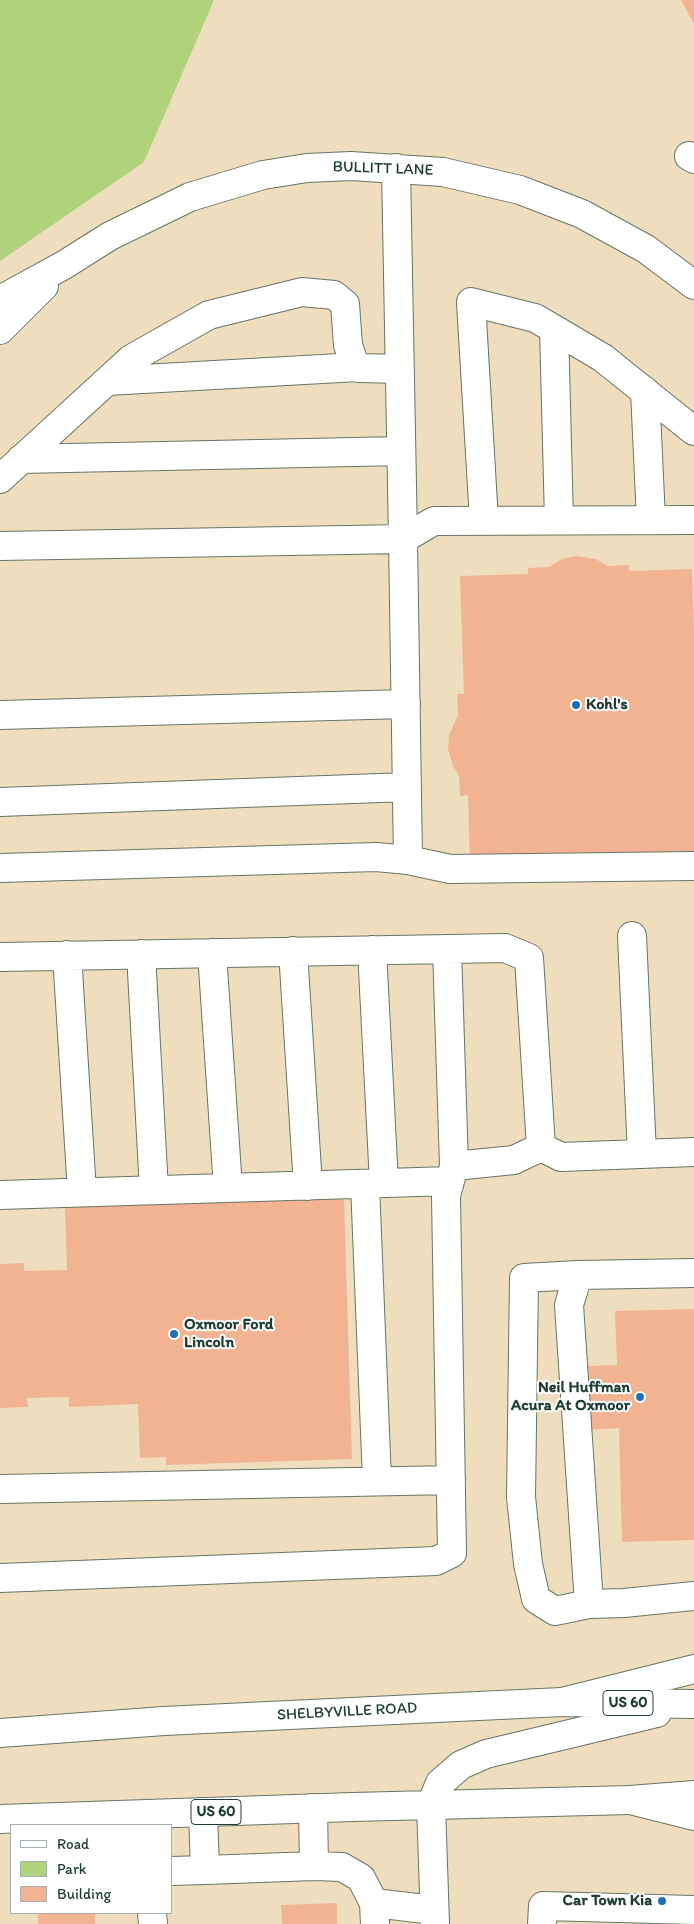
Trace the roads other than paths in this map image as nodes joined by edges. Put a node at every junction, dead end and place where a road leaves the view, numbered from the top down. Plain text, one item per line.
1 (396, 168) junction
2 (64, 265) junction
3 (694, 285) edge
4 (0, 300) edge
5 (554, 329) junction
6 (0, 330) edge
7 (358, 367) junction
8 (400, 369) junction
9 (107, 381) junction
10 (645, 391) junction
11 (694, 431) edge
12 (401, 451) junction
13 (21, 459) junction
14 (0, 478) edge
15 (559, 520) junction
16 (650, 520) junction
17 (694, 520) edge
18 (484, 521) junction
19 (403, 539) junction
20 (0, 546) edge
21 (406, 704) junction
22 (0, 715) edge
23 (408, 787) junction
24 (0, 802) edge
25 (408, 860) junction
26 (694, 866) edge
27 (0, 868) edge
28 (632, 936) dead end
29 (447, 949) junction
30 (372, 950) junction
31 (293, 951) junction
32 (212, 953) junction
33 (141, 954) junction
34 (67, 955) junction
35 (0, 957) edge
36 (541, 1147) junction
37 (694, 1152) edge
38 (642, 1154) junction
39 (452, 1174) junction
40 (375, 1184) junction
41 (308, 1186) junction
42 (228, 1188) junction
43 (154, 1190) junction
44 (82, 1192) junction
45 (0, 1195) edge
46 (694, 1272) edge
47 (578, 1275) junction
48 (451, 1480) junction
49 (377, 1481) junction
50 (0, 1489) edge
51 (0, 1578) edge
52 (694, 1596) edge
53 (589, 1604) junction
54 (694, 1669) edge
55 (562, 1702) junction
56 (694, 1704) edge
57 (0, 1733) edge
58 (694, 1795) edge
59 (630, 1800) junction
60 (431, 1805) junction
61 (313, 1808) junction
62 (203, 1812) junction
63 (694, 1816) edge
64 (0, 1819) edge
65 (314, 1866) junction
66 (205, 1870) junction
67 (172, 1871) edge
68 (694, 1910) edge
69 (375, 1913) edge
70 (435, 1917) edge
71 (542, 1924) edge

1 - 2 main road, BULLITT LANE
1 - 3 main road, BULLITT LANE
1 - 8 main road
2 - 4 main road, BULLITT LANE
2 - 6 main road, BULLITT LANE
5 - 10 main road
5 - 15 main road
5 - 18 main road
7 - 8 main road
7 - 9 main road
7 - 9 main road
8 - 12 main road
9 - 13 main road
10 - 11 main road
10 - 16 main road
12 - 13 main road
12 - 19 main road
13 - 14 main road
15 - 16 main road
15 - 18 main road
16 - 17 main road
18 - 19 main road
19 - 20 main road
19 - 21 main road
21 - 22 main road
21 - 23 main road
23 - 24 main road
23 - 25 main road
25 - 26 main road
25 - 27 main road
28 - 38 main road
29 - 30 main road
29 - 36 main road
29 - 39 main road
30 - 31 main road
30 - 40 main road
31 - 32 main road
31 - 41 main road
32 - 33 main road
32 - 42 main road
33 - 34 main road
33 - 43 main road
34 - 35 main road
34 - 44 main road
36 - 38 main road
36 - 39 main road
37 - 38 main road
39 - 40 main road
39 - 48 main road
40 - 41 main road
40 - 49 main road
41 - 42 main road
42 - 43 main road
43 - 44 main road
44 - 45 main road
46 - 47 main road
47 - 53 main road
47 - 53 main road
48 - 49 main road
48 - 51 main road
49 - 50 main road
52 - 53 main road
54 - 55 main road
55 - 56 main road, SHELBYVILLE ROAD / US 60
55 - 57 main road, SHELBYVILLE ROAD / US 60
56 - 60 main road
58 - 59 main road, US 60
59 - 60 main road, US 60
59 - 63 main road
60 - 61 main road, US 60
60 - 70 main road
61 - 62 main road, US 60
61 - 65 main road
62 - 64 main road, US 60
62 - 66 main road
65 - 66 main road
65 - 69 main road
66 - 67 main road
68 - 71 main road
69 - 70 main road

